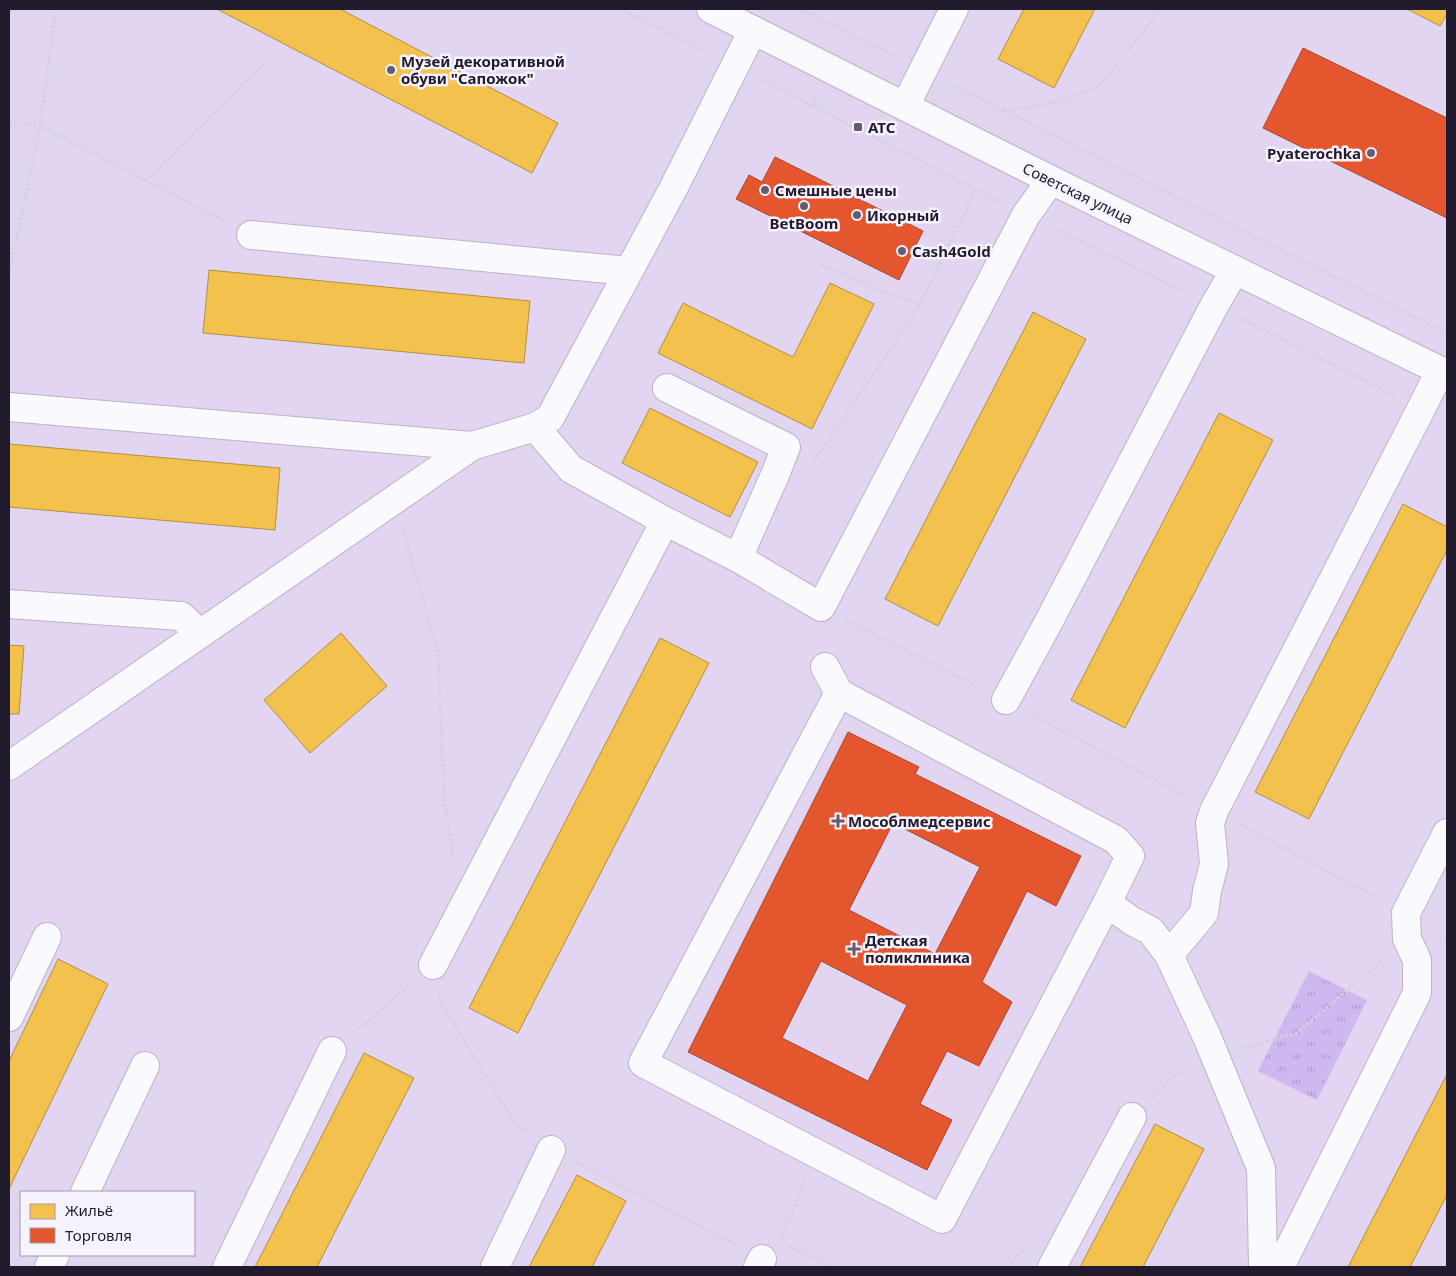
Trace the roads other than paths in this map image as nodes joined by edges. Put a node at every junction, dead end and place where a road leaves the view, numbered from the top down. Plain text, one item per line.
1 (711, 9) edge
2 (954, 9) edge
3 (753, 30) junction
4 (905, 106) junction
5 (1051, 180) junction
6 (251, 235) road end
7 (1236, 270) junction
8 (629, 271) junction
9 (1444, 372) edge
10 (667, 388) dead end
11 (9, 407) edge
12 (535, 427) junction
13 (472, 446) junction
14 (665, 521) junction
15 (738, 558) junction
16 (9, 604) edge
17 (200, 634) junction
18 (825, 667) dead end
19 (838, 693) junction
20 (1006, 700) road end
21 (9, 766) edge
22 (1447, 833) edge
23 (1107, 903) junction
24 (47, 937) dead end
25 (1170, 955) junction
26 (433, 965) road end
27 (9, 1017) edge
28 (332, 1051) road end
29 (145, 1066) dead end
30 (1132, 1118) road end
31 (552, 1150) road end
32 (85, 1191) edge
33 (227, 1267) edge
34 (495, 1267) edge
35 (1052, 1267) edge
36 (1263, 1267) edge
37 (1280, 1267) edge

1 - 3 main road, Советская улица
2 - 4 main road
3 - 4 main road, Советская улица
3 - 8 main road
4 - 5 main road, Советская улица
5 - 7 main road, Советская улица
5 - 15 main road
6 - 8 main road
7 - 9 main road, Советская улица
7 - 20 main road
8 - 12 main road
9 - 25 main road
10 - 15 main road
11 - 13 main road
12 - 13 main road
12 - 14 main road
13 - 17 main road
14 - 15 main road
14 - 26 main road
16 - 17 main road
17 - 21 main road
18 - 19 main road
19 - 23 main road
19 - 23 main road
22 - 37 main road
23 - 25 main road
24 - 27 main road
25 - 36 main road
28 - 33 main road
29 - 32 main road
30 - 35 main road
31 - 34 main road

